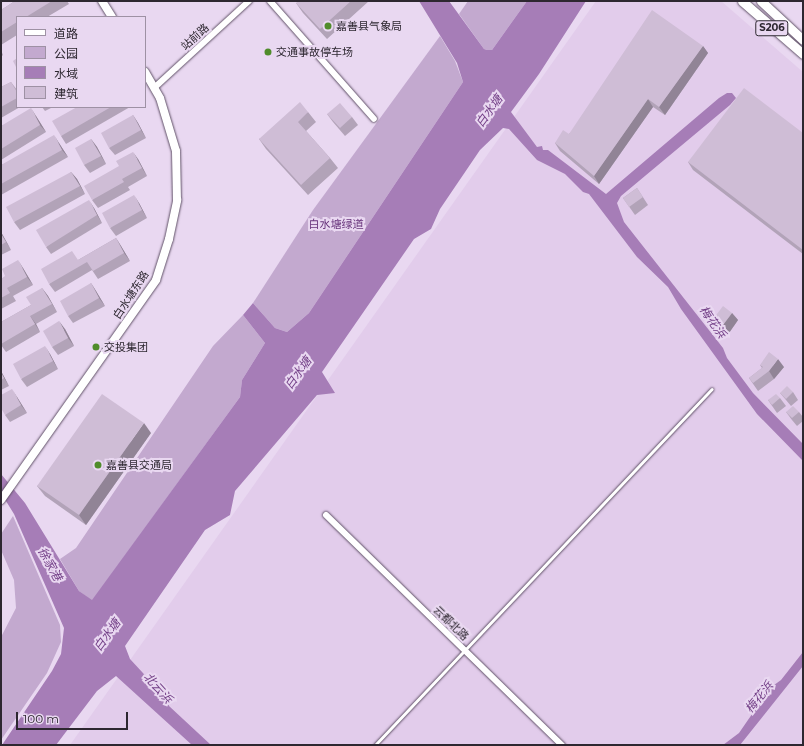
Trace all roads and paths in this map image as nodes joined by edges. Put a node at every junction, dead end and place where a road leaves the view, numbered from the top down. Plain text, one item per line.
1 (102, 1) edge
2 (249, 1) edge
3 (270, 1) edge
4 (742, 1) edge
5 (760, 1) edge
6 (111, 16) edge
7 (803, 40) edge
8 (803, 54) edge
9 (146, 74) edge
10 (154, 88) junction
11 (374, 119) dead end
12 (712, 389) dead end
13 (1, 500) edge
14 (326, 516) dead end
15 (464, 650) junction
16 (375, 745) edge
17 (562, 745) edge

1 - 6 street
2 - 10 street, 站前路
3 - 11 street
4 - 8 main road, S206
5 - 7 main road, S206
9 - 10 street, 白水塘东路
10 - 13 street, 白水塘东路
12 - 15 lane
14 - 15 street, 云都北路
15 - 16 lane
15 - 17 street, 云都北路

